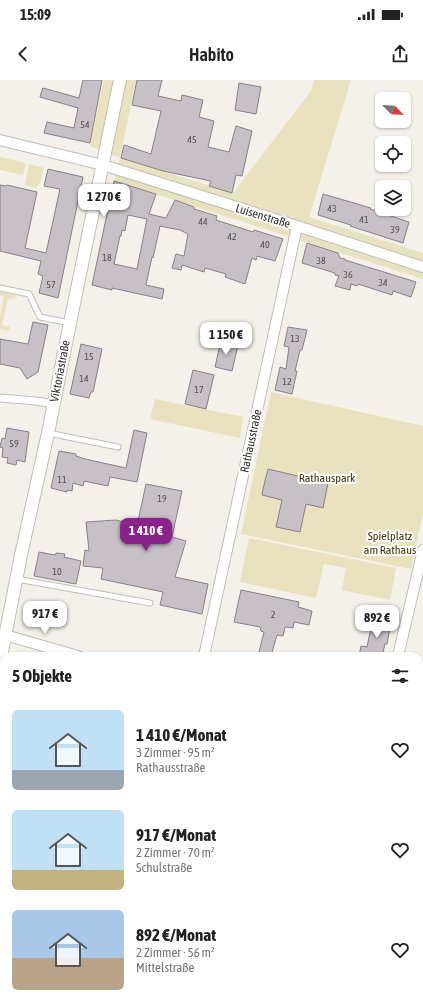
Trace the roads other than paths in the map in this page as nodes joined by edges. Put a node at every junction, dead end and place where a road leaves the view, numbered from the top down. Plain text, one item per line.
1 (120, 80) edge
2 (0, 140) edge
3 (103, 165) junction
4 (297, 226) junction
5 (423, 267) edge
6 (0, 288) edge
7 (70, 323) junction
8 (0, 398) edge
9 (54, 404) junction
10 (48, 433) junction
11 (118, 447) dead end
12 (423, 550) edge
13 (17, 579) junction
14 (150, 603) dead end
15 (5, 635) junction
16 (2, 652) edge
17 (64, 652) edge
18 (205, 652) edge
19 (399, 652) edge

1 - 3 street, Viktoriastraße
2 - 3 street, Luisenstraße
3 - 4 street, Luisenstraße
3 - 7 street, Viktoriastraße
4 - 5 street, Luisenstraße
4 - 18 street, Rathausstraße
6 - 7 lane
7 - 9 street, Viktoriastraße
8 - 9 street
9 - 10 street, Viktoriastraße
10 - 11 lane
10 - 13 street, Viktoriastraße
12 - 19 street
13 - 14 lane
13 - 15 street, Viktoriastraße
15 - 16 street, Viktoriastraße
15 - 17 street

